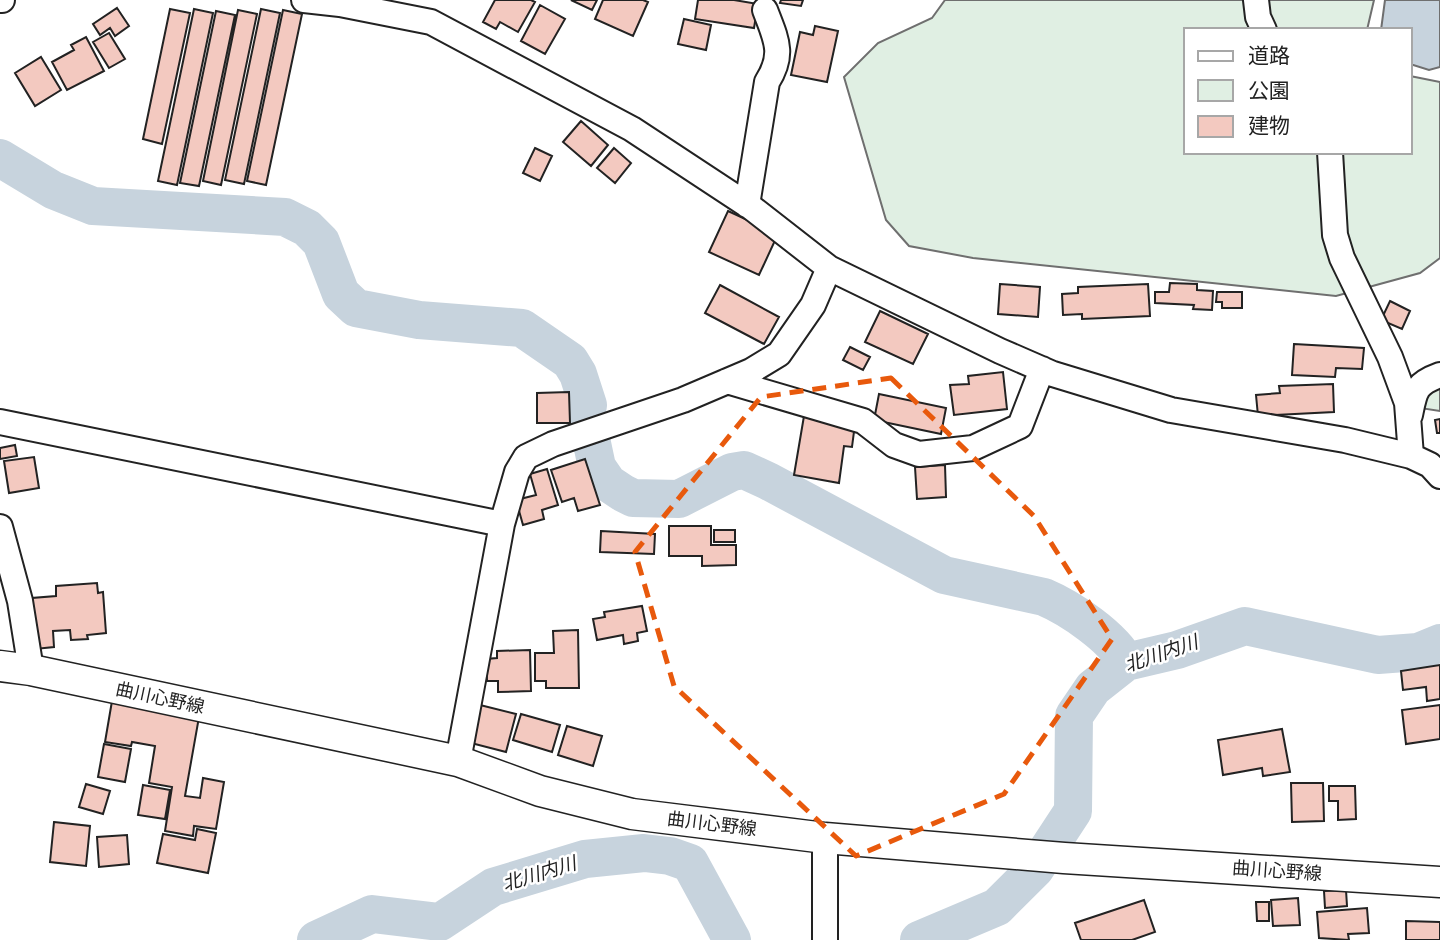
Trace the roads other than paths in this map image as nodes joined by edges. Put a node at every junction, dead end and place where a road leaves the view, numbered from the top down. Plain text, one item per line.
1 (304, 0) edge
2 (1256, 0) edge
3 (765, 10) dead end
4 (1264, 28) edge
5 (1330, 154) edge
6 (747, 205) junction
7 (829, 268) junction
8 (1042, 369) junction
9 (1440, 374) edge
10 (727, 381) junction
11 (1409, 419) junction
12 (0, 422) edge
13 (1410, 456) junction
14 (1440, 476) edge
15 (502, 524) junction
16 (0, 527) edge
17 (0, 666) edge
18 (31, 670) junction
19 (458, 761) junction
20 (825, 838) junction
21 (1440, 882) edge
22 (825, 940) edge

1 - 6 street
2 - 4 street
3 - 6 street
5 - 11 street
6 - 7 street
7 - 8 street
7 - 10 street
8 - 10 street
8 - 13 street
9 - 11 street
10 - 15 street
11 - 13 street
12 - 15 street
13 - 14 street
15 - 19 street
16 - 18 street
17 - 18 main road, 曲川心野線
18 - 19 main road, 曲川心野線
19 - 20 main road, 曲川心野線
20 - 21 main road, 曲川心野線
20 - 22 street

